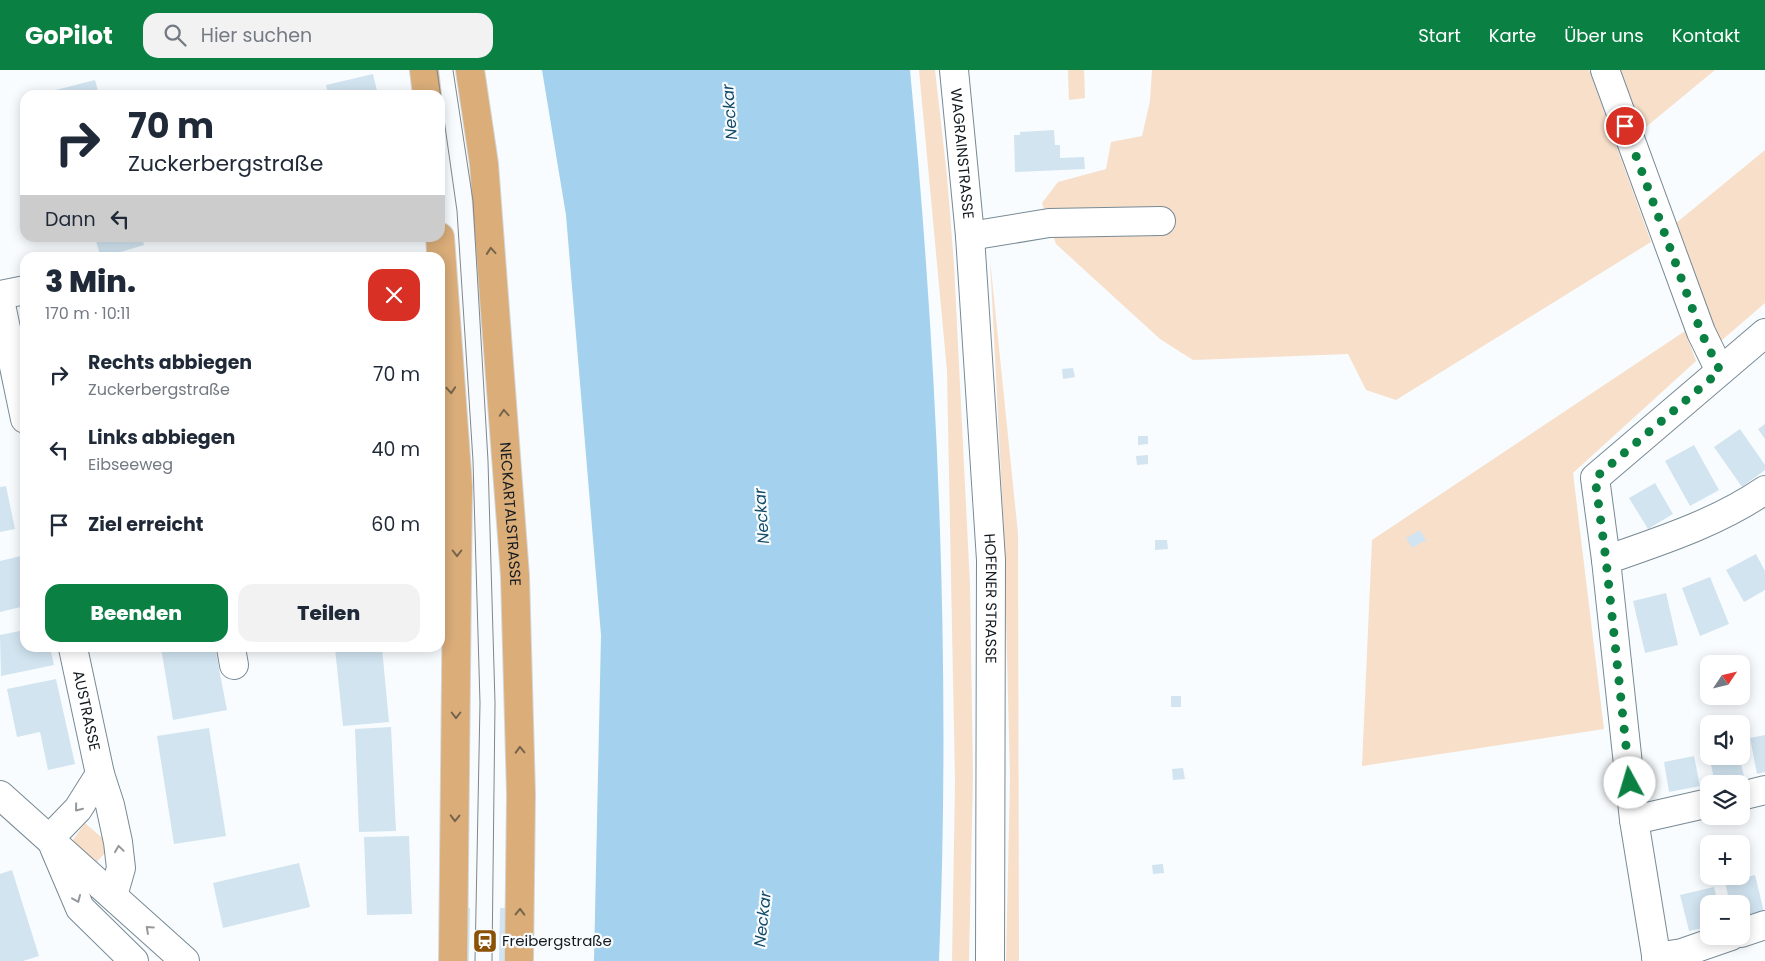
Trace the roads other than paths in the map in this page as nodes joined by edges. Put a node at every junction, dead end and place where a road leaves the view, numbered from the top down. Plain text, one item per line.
1 (424, 70) edge
2 (470, 70) edge
3 (954, 70) edge
4 (1605, 70) edge
5 (427, 90) edge
6 (1161, 221) dead end
7 (970, 236) junction
8 (20, 291) edge
9 (0, 295) edge
10 (0, 300) edge
11 (445, 306) edge
12 (1765, 334) edge
13 (1720, 371) junction
14 (20, 394) edge
15 (1765, 490) edge
16 (1606, 560) junction
17 (74, 652) edge
18 (100, 774) junction
19 (1765, 790) edge
20 (1750, 794) edge
21 (0, 795) edge
22 (1700, 805) edge
23 (1634, 820) junction
24 (50, 838) junction
25 (113, 896) junction
26 (1765, 925) edge
27 (1750, 930) edge
28 (1705, 945) edge
29 (1657, 959) edge
30 (134, 961) edge
31 (185, 961) edge
32 (453, 961) edge
33 (519, 961) edge
34 (990, 961) edge

1 - 5 main road
33 -> 2 main road, NECKARTALSTRASSE
3 - 7 street, WAGRAINSTRASSE
4 - 13 street
6 - 7 street
7 - 34 street, HOFENER STRASSE
8 - 9 street
10 - 14 street
11 -> 32 main road
12 - 13 street
13 - 16 street
15 - 16 street
16 - 23 street
17 - 18 street, AUSTRASSE
18 -> 24 street
25 -> 18 street, AUSTRASSE
19 - 20 street
21 - 24 street
22 - 23 street
23 - 29 street
24 - 25 street
24 -> 30 street
31 -> 25 street
26 - 27 street
28 - 29 street

